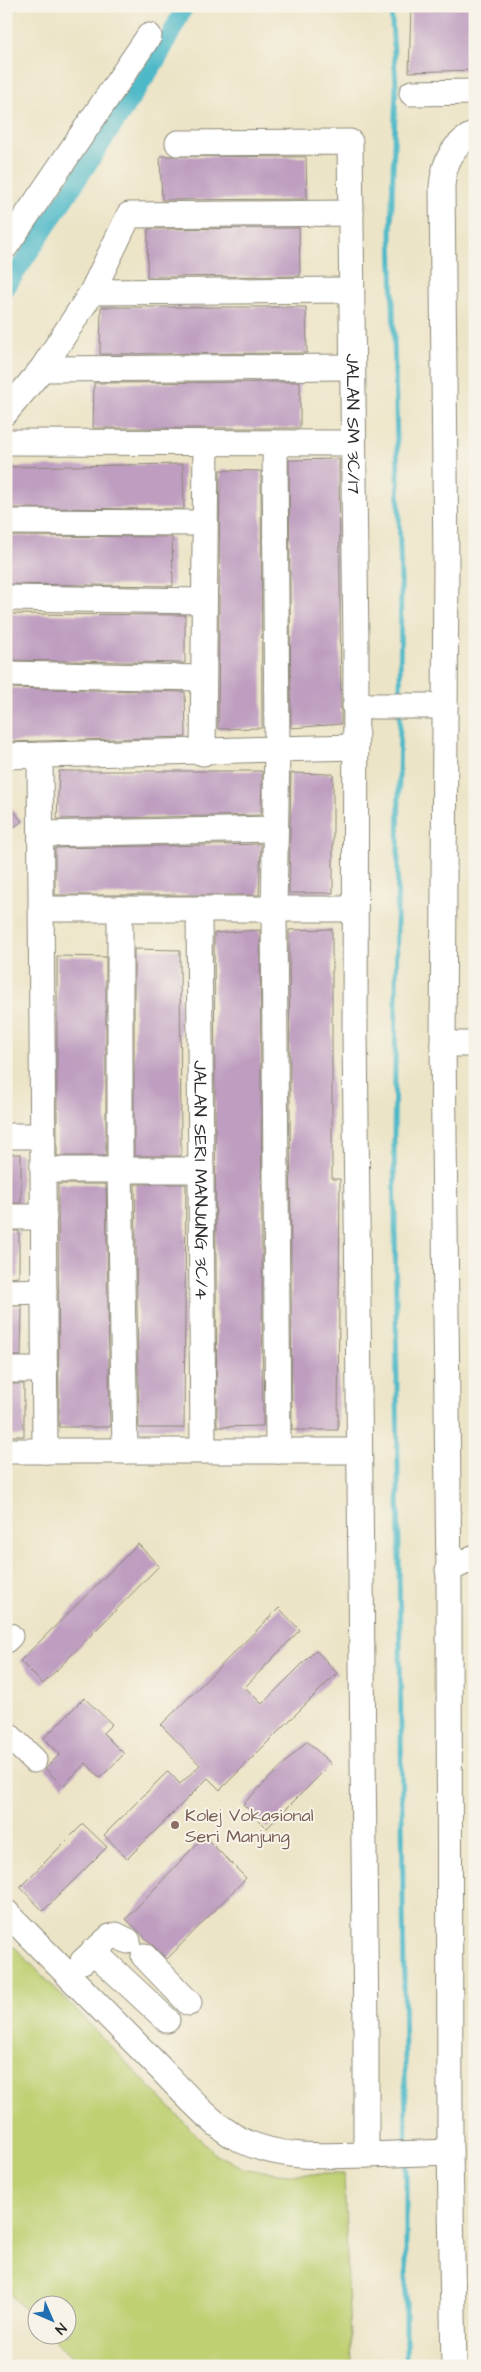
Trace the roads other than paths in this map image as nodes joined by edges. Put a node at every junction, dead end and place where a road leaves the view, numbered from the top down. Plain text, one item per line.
1 (148, 36) dead end
2 (475, 92) edge
3 (412, 93) dead end
4 (475, 134) edge
5 (178, 142) dead end
6 (350, 213) junction
7 (6, 246) edge
8 (351, 290) junction
9 (92, 292) junction
10 (352, 367) junction
11 (42, 370) junction
12 (6, 412) edge
13 (6, 442) edge
14 (206, 443) junction
15 (275, 443) junction
16 (353, 443) junction
17 (6, 522) edge
18 (204, 523) junction
19 (6, 598) edge
20 (202, 601) junction
21 (6, 674) edge
22 (202, 678) junction
23 (355, 706) junction
24 (434, 706) junction
25 (355, 748) junction
26 (277, 750) junction
27 (203, 752) junction
28 (40, 755) junction
29 (6, 756) edge
30 (275, 829) junction
31 (41, 834) junction
32 (41, 909) junction
33 (120, 909) junction
34 (199, 909) junction
35 (274, 909) junction
36 (355, 909) junction
37 (443, 1044) junction
38 (475, 1044) edge
39 (6, 1136) edge
40 (43, 1136) junction
41 (44, 1170) junction
42 (120, 1170) junction
43 (201, 1170) junction
44 (44, 1217) junction
45 (6, 1218) edge
46 (44, 1291) junction
47 (6, 1292) edge
48 (6, 1370) edge
49 (45, 1370) junction
50 (6, 1451) edge
51 (45, 1451) junction
52 (124, 1451) junction
53 (203, 1451) junction
54 (278, 1451) junction
55 (359, 1451) junction
56 (475, 1557) edge
57 (448, 1570) junction
58 (6, 1733) edge
59 (34, 1760) dead end
60 (6, 1912) edge
61 (94, 1951) junction
62 (68, 1976) junction
63 (189, 2003) dead end
64 (167, 2020) dead end
65 (438, 2152) junction
66 (376, 2155) junction
67 (464, 2274) edge
68 (454, 2366) edge

1 - 7 street
2 - 3 street
4 - 24 street
5 - 6 street, JALAN SM 3C/17
6 - 8 street, JALAN SM 3C/17
6 - 9 street
8 - 9 street
8 - 10 street, JALAN SM 3C/17
9 - 11 street
10 - 11 street
10 - 16 street, JALAN SM 3C/17
11 - 12 street
13 - 14 street
14 - 15 street
14 - 18 street
15 - 16 street
15 - 26 street
16 - 23 street, JALAN SM 3C/17
17 - 18 street
18 - 20 street
19 - 20 street
20 - 22 street
21 - 22 street
22 - 27 street
23 - 24 street
23 - 25 street, JALAN SM 3C/17
24 - 37 street
25 - 26 street
25 - 36 street, JALAN SM 3C/17
26 - 27 street
26 - 30 street
27 - 28 street
28 - 29 street
28 - 31 street
30 - 31 street
30 - 35 street
31 - 32 street
32 - 33 street
32 - 40 street
33 - 34 street
33 - 42 street
34 - 35 street
34 - 43 street, JALAN SERI MANJUNG 3C/4
35 - 36 street
35 - 54 street
36 - 55 street, JALAN SM 3C/17
37 - 38 street
37 - 57 street
39 - 40 street
40 - 41 street
41 - 42 street
41 - 44 street
42 - 43 street
42 - 52 street
43 - 53 street, JALAN SERI MANJUNG 3C/4
44 - 45 street
44 - 46 street
46 - 47 street
46 - 49 street
48 - 49 street
49 - 51 street
50 - 51 street
51 - 52 street
52 - 53 street
53 - 54 street
54 - 55 street
55 - 66 street, JALAN SM 3C/17
56 - 57 street
57 - 65 street
58 - 59 street
60 - 62 street
61 - 62 street
61 - 63 street
61 - 64 street
62 - 66 street
65 - 66 street
65 - 67 street
67 - 68 street

